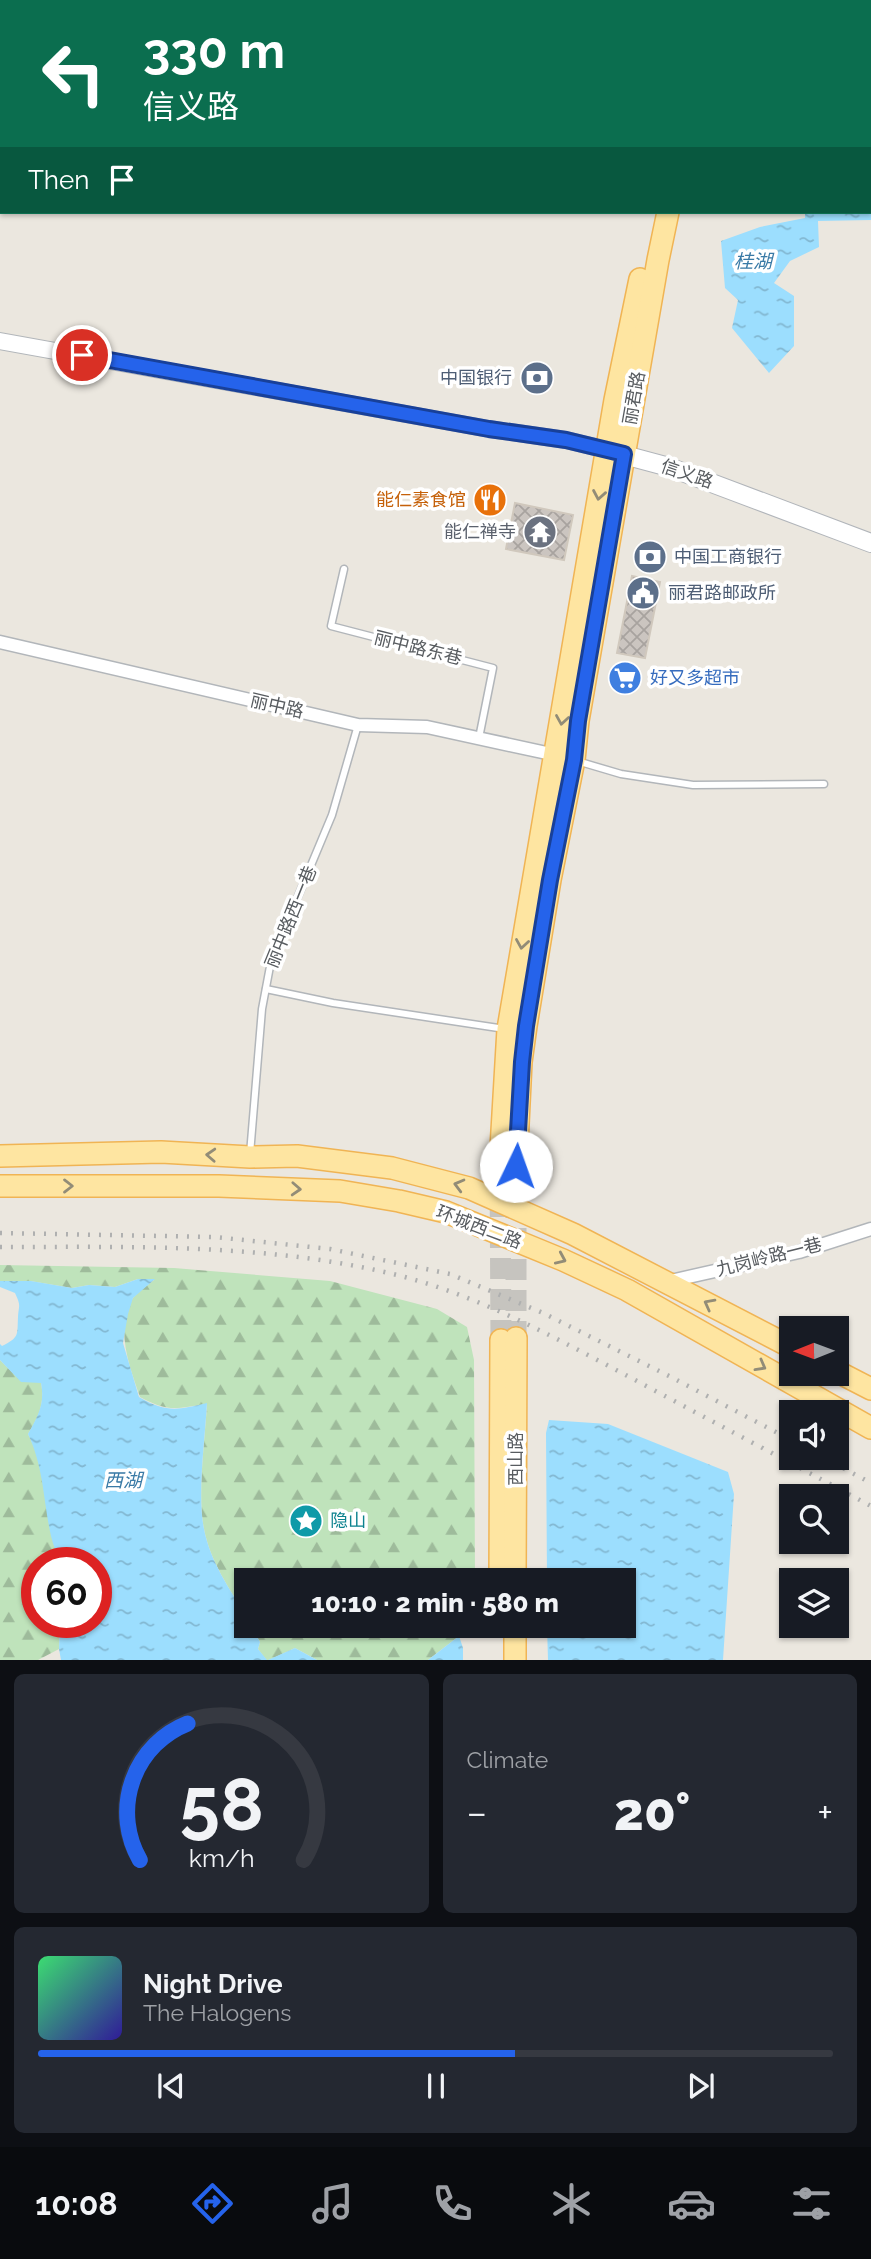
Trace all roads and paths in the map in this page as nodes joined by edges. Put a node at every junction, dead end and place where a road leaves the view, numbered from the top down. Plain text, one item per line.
1 (654, 214) edge
2 (668, 214) edge
3 (0, 341) edge
4 (615, 452) junction
5 (871, 542) edge
6 (344, 569) dead end
7 (0, 642) edge
8 (358, 725) junction
9 (479, 738) junction
10 (565, 757) junction
11 (824, 784) dead end
12 (265, 989) junction
13 (508, 1029) junction
14 (0, 1156) edge
15 (250, 1157) junction
16 (0, 1186) edge
17 (871, 1229) edge
18 (666, 1282) junction
19 (779, 1341) edge
20 (849, 1378) edge
21 (871, 1389) edge
22 (871, 1428) edge
23 (500, 1568) edge
24 (515, 1568) edge
25 (500, 1638) edge
26 (515, 1638) edge
27 (500, 1660) edge
28 (515, 1660) edge

1 - 4 main road, 丽君路
2 - 4 main road, 丽君路
3 - 4 street, 信义路
4 - 5 main road, 信义路
4 - 10 main road, 丽君路
6 - 9 lane, 丽中路东巷
7 - 8 street, 丽中路
8 - 9 street, 丽中路
8 - 12 lane, 丽中路西一巷
9 - 10 street, 丽中路
10 - 11 lane
10 -> 13 main road, 丽君路
10 - 13 main road, 丽君路
12 - 13 lane
12 - 15 lane, 丽中路西一巷
15 -> 14 main road, 环城西二路
18 -> 15 main road, 环城西二路
16 -> 22 main road, 环城西二路
17 - 18 street, 九岗岭路一巷
19 -> 18 main road, 环城西二路
20 - 21 main road
23 - 24 main road, 西山路
25 - 27 main road
26 - 28 main road

